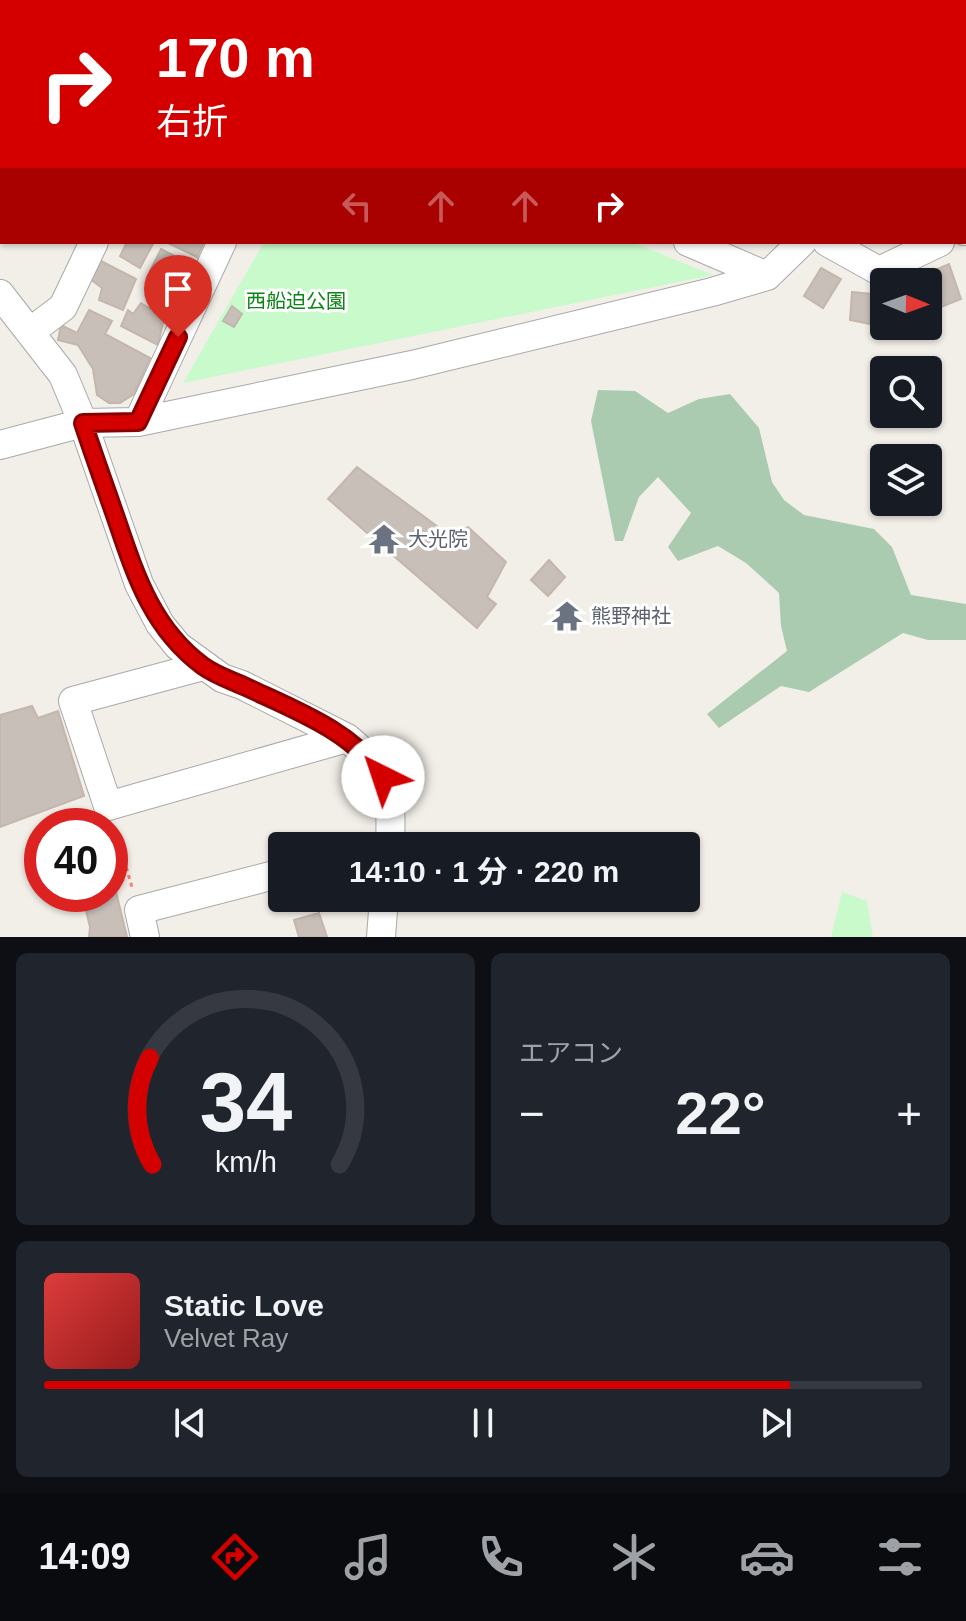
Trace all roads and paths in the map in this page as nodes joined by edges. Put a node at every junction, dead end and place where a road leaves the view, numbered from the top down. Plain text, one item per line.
1 (93, 244) edge
2 (221, 244) edge
3 (693, 244) edge
4 (800, 244) edge
5 (831, 244) edge
6 (936, 244) edge
7 (767, 276) junction
8 (0, 294) edge
9 (30, 332) junction
10 (138, 422) junction
11 (83, 423) junction
12 (0, 445) edge
13 (203, 666) junction
14 (347, 738) junction
15 (108, 806) junction
16 (389, 832) edge
17 (268, 878) edge
18 (383, 912) edge
19 (142, 924) edge
20 (381, 937) edge

1 - 9 street
2 - 10 street
3 - 7 street
4 - 7 street
5 - 6 street
7 - 10 street
8 - 9 street
9 - 11 street
10 - 11 street
11 - 12 street
11 - 13 street
13 - 14 street
13 - 15 street
14 - 15 street
14 - 16 street
15 - 19 path
17 - 19 street
18 - 20 street

